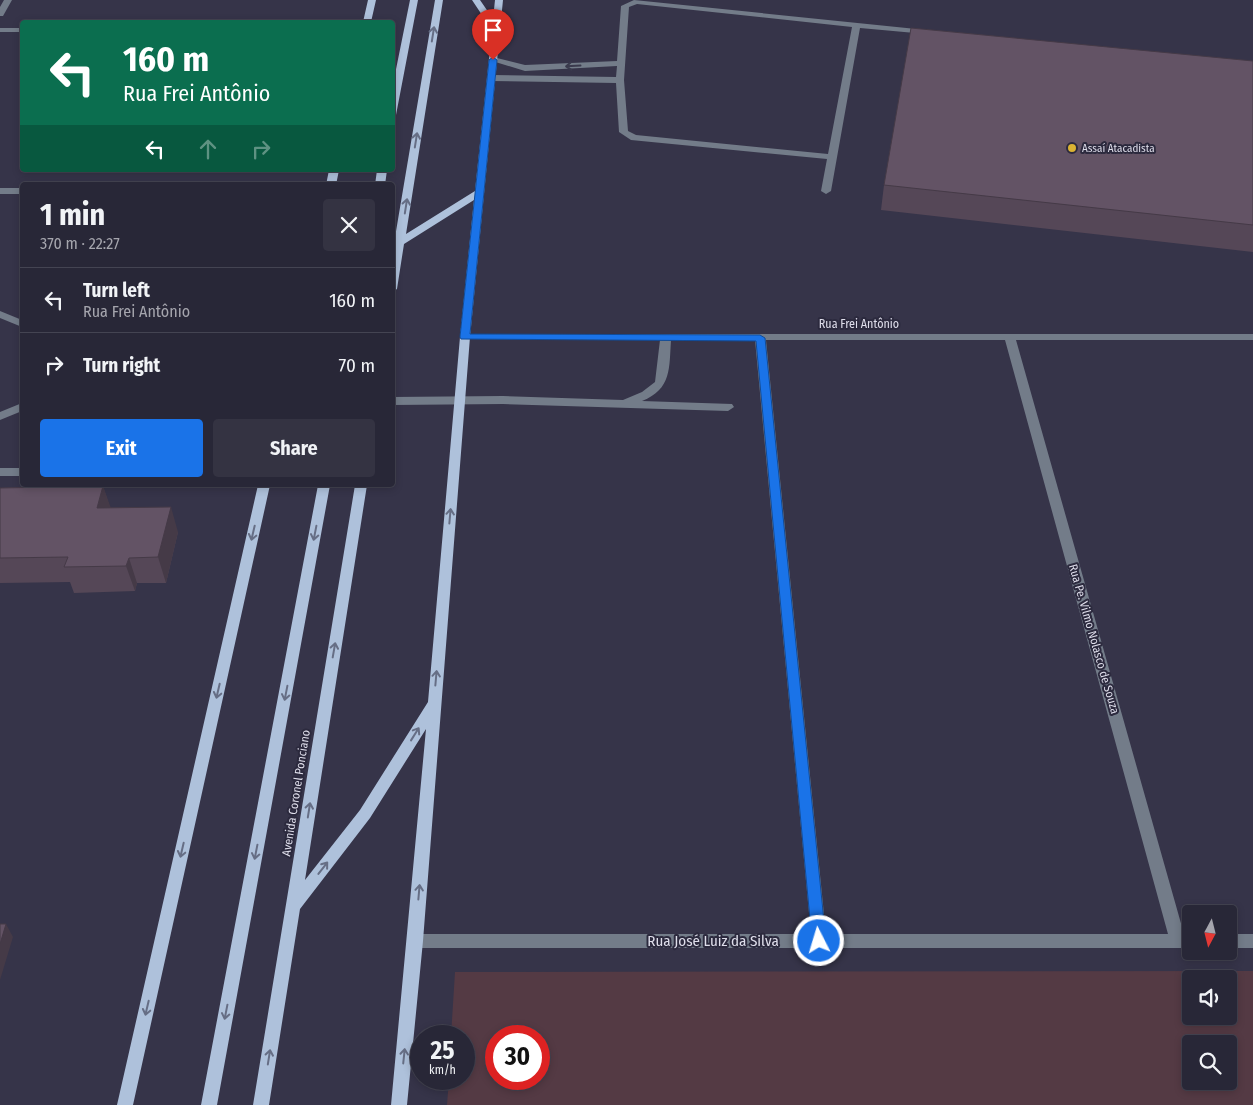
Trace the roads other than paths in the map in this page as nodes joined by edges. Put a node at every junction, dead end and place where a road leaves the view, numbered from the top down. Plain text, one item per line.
1 (8, 0) edge
2 (372, 0) edge
3 (414, 0) edge
4 (439, 0) edge
5 (476, 0) edge
6 (499, 0) edge
7 (0, 14) edge
8 (367, 20) edge
9 (856, 25) junction
10 (0, 30) edge
11 (20, 30) edge
12 (496, 30) junction
13 (931, 33) edge
14 (493, 60) junction
15 (621, 63) junction
16 (491, 78) junction
17 (620, 80) junction
18 (395, 100) edge
19 (832, 157) junction
20 (0, 191) edge
21 (20, 191) edge
22 (826, 191) dead end
23 (480, 192) junction
24 (400, 242) junction
25 (395, 271) edge
26 (0, 314) edge
27 (20, 323) edge
28 (465, 337) junction
29 (666, 337) junction
30 (1253, 337) edge
31 (760, 338) junction
32 (1010, 338) junction
33 (459, 399) junction
34 (395, 401) edge
35 (624, 404) junction
36 (20, 408) edge
37 (728, 408) dead end
38 (0, 416) edge
39 (0, 472) edge
40 (20, 472) edge
41 (264, 487) edge
42 (324, 487) edge
43 (361, 487) edge
44 (434, 702) junction
45 (293, 906) junction
46 (1182, 931) edge
47 (415, 941) junction
48 (819, 941) junction
49 (1182, 941) edge
50 (1238, 941) edge
51 (1253, 941) edge
52 (125, 1105) edge
53 (209, 1105) edge
54 (261, 1105) edge
55 (399, 1105) edge

1 - 7 street
2 - 8 main road
3 - 18 main road
24 -> 4 main road
5 - 12 main road
6 - 12 main road
9 - 13 street
9 - 15 street
9 - 19 street
10 - 11 street
12 - 14 main road
15 -> 14 street
14 - 16 main road
15 - 17 street
16 - 17 street
16 - 23 main road
17 - 19 street
19 - 22 street
20 - 21 street
23 - 24 main road
23 - 28 main road
24 - 25 main road
26 - 27 street
28 - 29 street, Rua Frei Antônio
28 - 33 main road
29 - 31 street, Rua Frei Antônio
29 - 35 street
30 - 32 street, Rua Frei Antônio
31 - 32 street, Rua Frei Antônio
31 - 48 street
32 - 46 street, Rua Pe. Vilmo Nolasco de Souza
33 - 34 street
33 - 35 street
44 -> 33 main road
35 - 37 street
36 - 38 street
39 - 40 street
41 -> 52 main road
42 -> 53 main road
45 -> 43 main road, Avenida Coronel Ponciano
45 -> 44 main road
47 -> 44 main road
54 -> 45 main road, Avenida Coronel Ponciano
47 - 48 street, Rua José Luiz da Silva
55 -> 47 main road
48 - 49 street, Rua José Luiz da Silva
50 - 51 street

